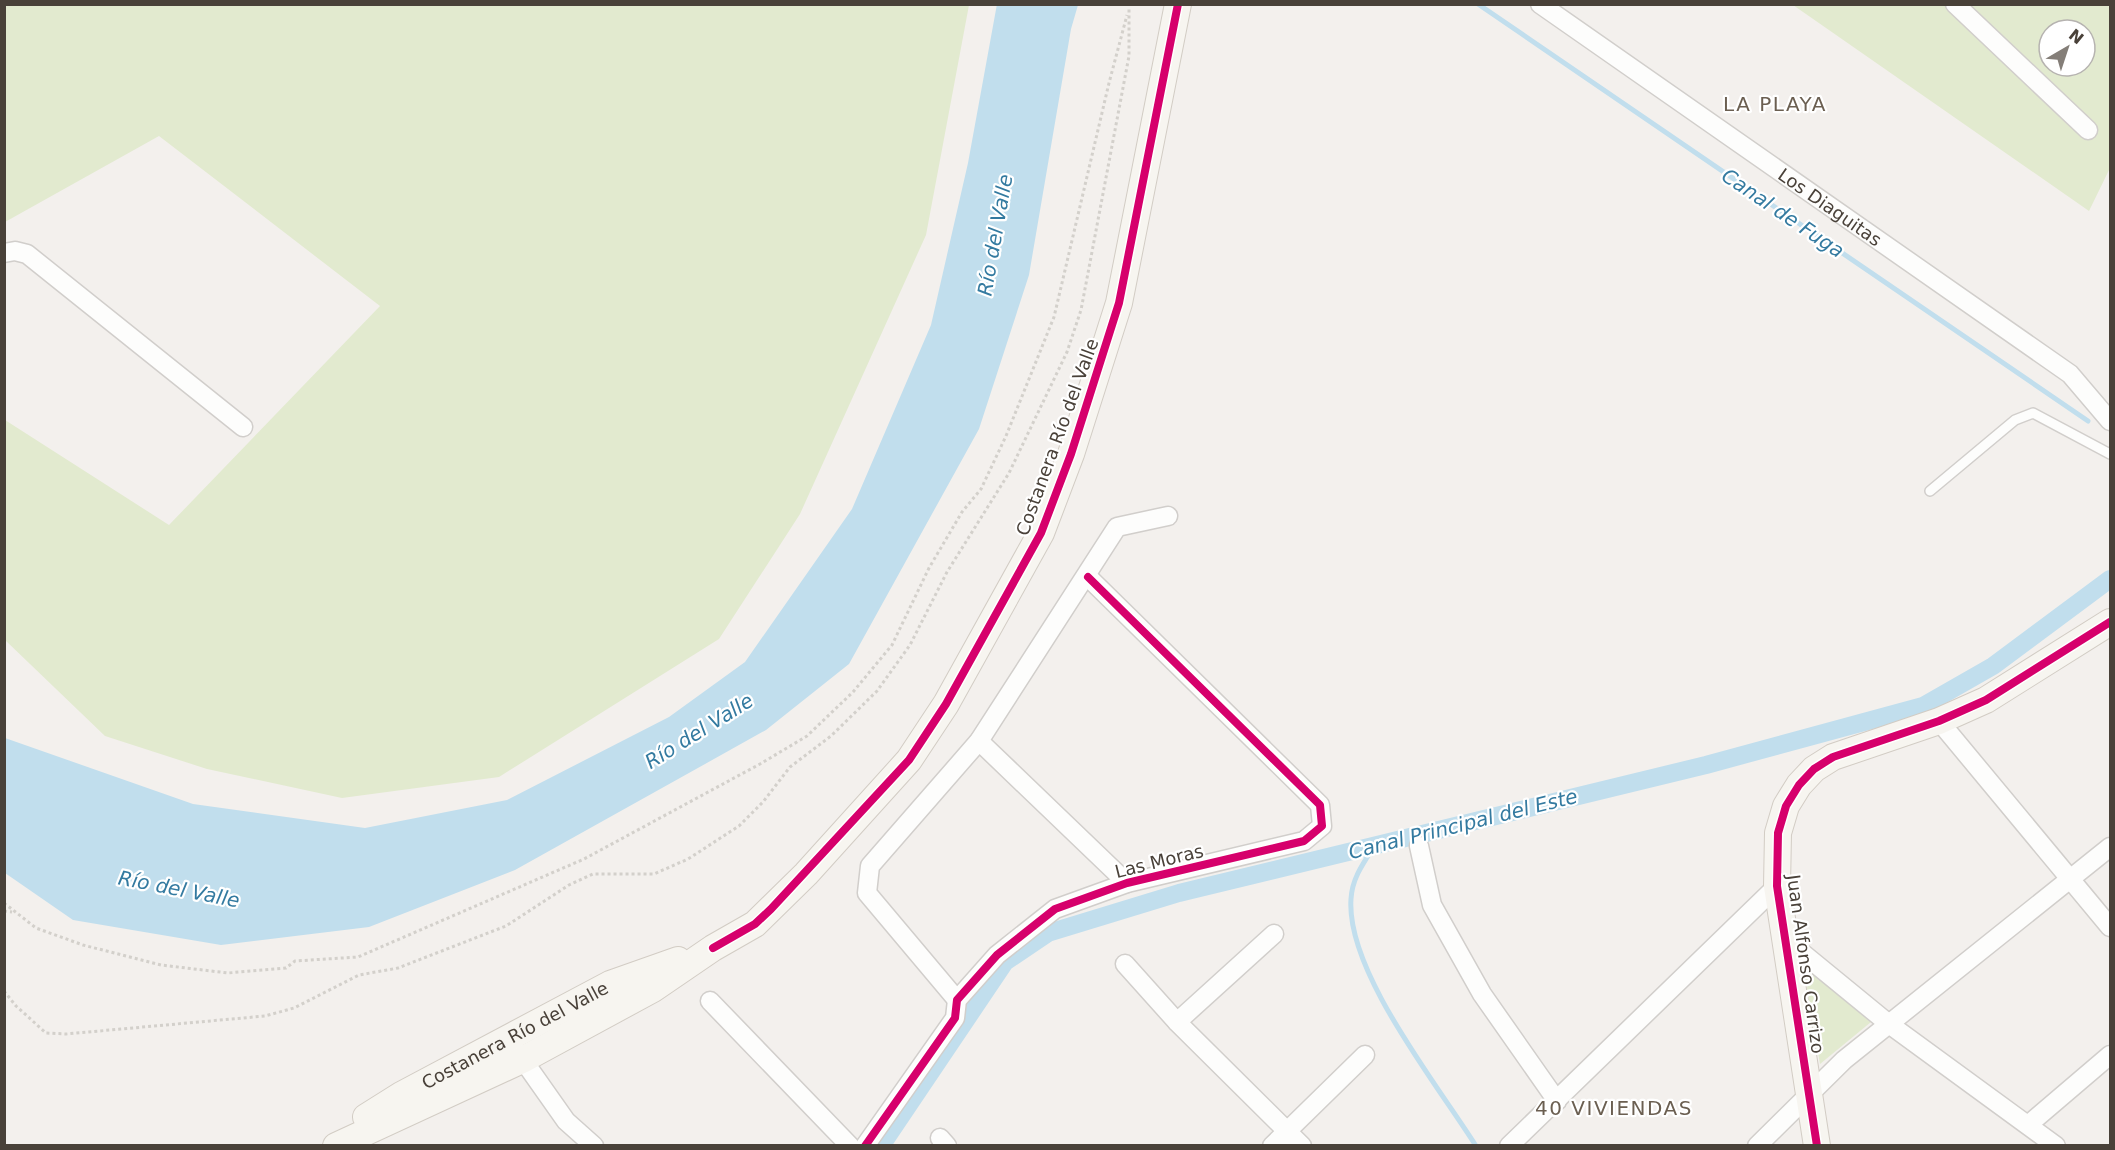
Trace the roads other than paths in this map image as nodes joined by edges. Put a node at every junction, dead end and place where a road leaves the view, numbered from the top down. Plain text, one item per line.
1 (1178, 4) edge
2 (1540, 4) edge
3 (1955, 4) edge
4 (2088, 130) dead end
5 (4, 253) edge
6 (2110, 421) edge
7 (243, 427) dead end
8 (2110, 454) edge
9 (1930, 491) dead end
10 (1168, 516) dead end
11 (1088, 577) junction
12 (2110, 622) edge
13 (1938, 721) junction
14 (979, 741) junction
15 (1419, 846) dead end
16 (2110, 847) edge
17 (2071, 880) junction
18 (1127, 883) junction
19 (1777, 886) junction
20 (2110, 927) edge
21 (1274, 934) dead end
22 (1784, 938) junction
23 (1125, 964) dead end
24 (710, 1000) dead end
25 (957, 1000) junction
26 (1177, 1022) junction
27 (1888, 1024) junction
28 (1365, 1055) dead end
29 (2110, 1055) edge
30 (522, 1059) junction
31 (1809, 1095) junction
32 (1557, 1101) junction
33 (2028, 1125) junction
34 (1288, 1131) junction
35 (327, 1146) edge
36 (336, 1146) edge
37 (594, 1146) edge
38 (850, 1146) edge
39 (865, 1146) edge
40 (1272, 1146) edge
41 (1302, 1146) edge
42 (1509, 1146) edge
43 (1757, 1146) edge
44 (1817, 1146) edge
45 (2056, 1146) edge

1 - 30 main road, Costanera Río del Valle
2 - 6 street, Los Diaguitas
3 - 4 street
5 - 7 street
8 - 9 lane
10 - 11 street
11 - 14 street
11 - 18 street, Las Moras
12 - 13 main road, Juan Alfonso Carrizo
13 - 17 street
13 - 19 main road, Juan Alfonso Carrizo
14 - 18 street
14 - 25 street
15 - 32 street
16 - 17 street
17 - 20 street
17 - 27 street
18 - 25 street, Las Moras
19 - 22 main road, Juan Alfonso Carrizo
19 - 32 street
21 - 26 street
22 - 27 street
22 - 31 main road, Juan Alfonso Carrizo
23 - 26 street
24 - 38 street
25 - 39 street, Las Moras
26 - 34 street
27 - 31 street
27 - 33 street
28 - 34 street
29 - 33 street
30 - 35 main road, Costanera Río del Valle
30 - 36 main road, Costanera Río del Valle
30 - 37 street
31 - 43 street
31 - 44 main road, Juan Alfonso Carrizo
32 - 42 street
33 - 45 street
34 - 40 street
34 - 41 street

